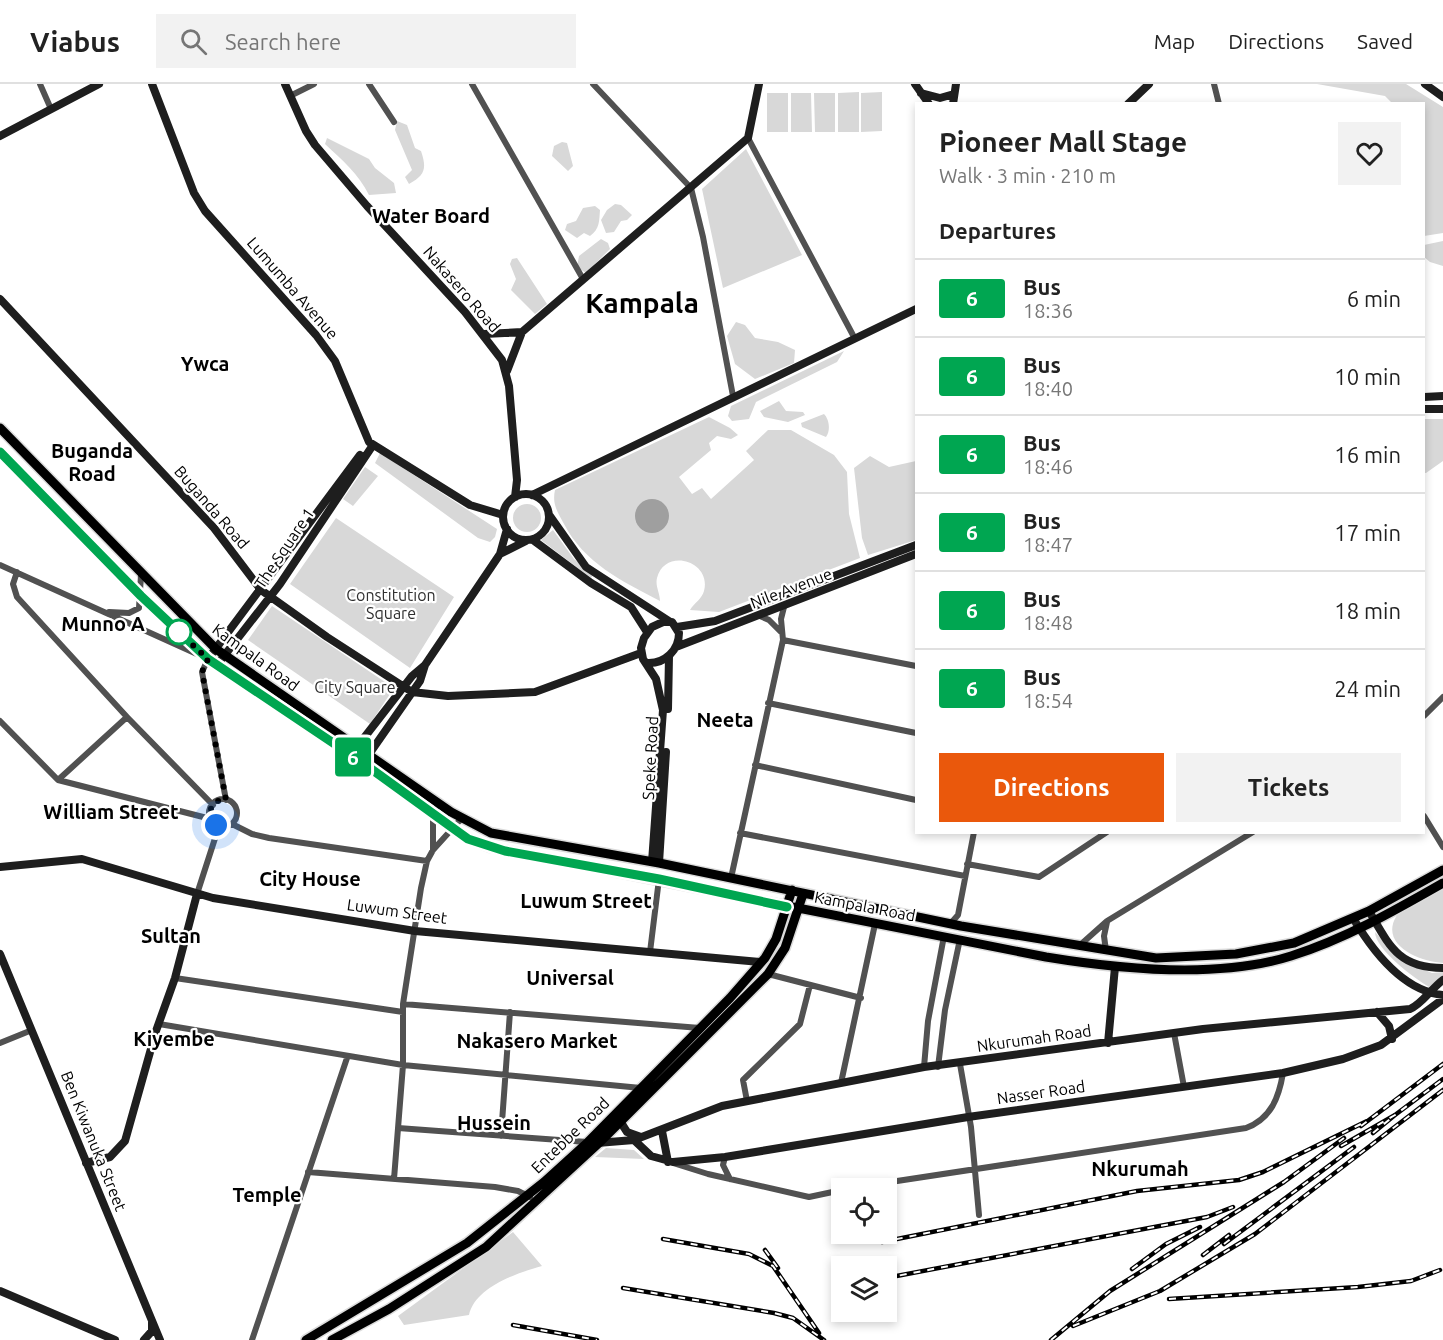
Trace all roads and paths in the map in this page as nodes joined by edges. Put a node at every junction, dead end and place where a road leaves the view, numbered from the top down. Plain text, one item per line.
1 (40, 84) edge
2 (99, 84) edge
3 (152, 84) edge
4 (285, 84) edge
5 (314, 84) edge
6 (369, 84) edge
7 (472, 84) edge
8 (593, 84) edge
9 (759, 84) edge
10 (915, 84) edge
11 (956, 84) edge
12 (1149, 84) edge
13 (1214, 84) edge
14 (1425, 84) edge
15 (921, 93) junction
16 (290, 96) junction
17 (1443, 96) edge
18 (954, 99) edge
19 (928, 102) edge
20 (1130, 102) edge
21 (1218, 102) edge
22 (51, 109) junction
23 (394, 123) dead end
24 (0, 136) edge
25 (748, 138) junction
26 (691, 188) junction
27 (583, 279) junction
28 (0, 299) edge
29 (915, 309) edge
30 (522, 332) junction
31 (484, 334) junction
32 (854, 337) junction
33 (507, 371) junction
34 (733, 396) junction
35 (1443, 396) edge
36 (1425, 397) edge
37 (1425, 409) edge
38 (1443, 409) edge
39 (0, 428) edge
40 (371, 444) junction
41 (0, 452) edge
42 (517, 480) junction
43 (552, 487) junction
44 (529, 494) junction
45 (514, 498) junction
46 (545, 503) junction
47 (503, 515) junction
48 (550, 516) junction
49 (507, 529) junction
50 (530, 540) junction
51 (915, 545) edge
52 (500, 554) junction
53 (915, 554) edge
54 (0, 565) edge
55 (17, 572) junction
56 (141, 574) junction
57 (261, 590) junction
58 (141, 596) junction
59 (270, 596) junction
60 (784, 607) junction
61 (106, 612) junction
62 (760, 616) junction
63 (669, 621) junction
64 (677, 627) junction
65 (647, 632) junction
66 (782, 636) junction
67 (676, 647) junction
68 (216, 649) junction
69 (641, 653) junction
70 (225, 655) junction
71 (669, 656) junction
72 (208, 659) junction
73 (647, 663) junction
74 (218, 665) junction
75 (425, 665) junction
76 (915, 666) edge
77 (404, 687) junction
78 (412, 692) junction
79 (1443, 697) edge
80 (768, 703) junction
81 (1425, 715) edge
82 (127, 717) junction
83 (0, 721) edge
84 (915, 733) edge
85 (358, 746) junction
86 (370, 753) junction
87 (351, 755) junction
88 (363, 763) junction
89 (755, 765) junction
90 (58, 780) junction
91 (226, 800) junction
92 (915, 800) edge
93 (439, 803) junction
94 (213, 805) junction
95 (433, 815) junction
96 (1425, 818) edge
97 (211, 819) junction
98 (461, 819) junction
99 (232, 824) junction
100 (219, 826) junction
101 (454, 829) junction
102 (740, 833) junction
103 (974, 834) edge
104 (1104, 834) edge
105 (1250, 834) edge
106 (1443, 847) edge
107 (433, 850) junction
108 (427, 861) junction
109 (656, 862) junction
110 (967, 864) junction
111 (0, 867) edge
112 (1443, 870) edge
113 (965, 876) junction
114 (731, 878) junction
115 (659, 879) junction
116 (1443, 883) edge
117 (792, 890) junction
118 (197, 894) junction
119 (803, 894) junction
120 (787, 907) junction
121 (799, 909) junction
122 (1369, 911) junction
123 (1353, 918) junction
124 (1107, 921) junction
125 (1375, 921) junction
126 (875, 924) junction
127 (956, 925) junction
128 (1360, 929) junction
129 (415, 931) junction
130 (944, 936) junction
131 (960, 939) junction
132 (1078, 946) junction
133 (1106, 951) junction
134 (650, 952) junction
135 (0, 954) edge
136 (760, 962) junction
137 (1115, 967) junction
138 (1443, 968) edge
139 (768, 974) junction
140 (4, 977) edge
141 (175, 978) junction
142 (1443, 980) edge
143 (810, 985) junction
144 (1427, 992) junction
145 (1443, 997) edge
146 (861, 998) junction
147 (403, 1004) junction
148 (930, 1007) junction
149 (945, 1010) junction
150 (403, 1012) junction
151 (510, 1012) junction
152 (1377, 1012) junction
153 (159, 1024) junction
154 (700, 1028) junction
155 (32, 1030) junction
156 (1174, 1033) junction
157 (1392, 1039) junction
158 (1108, 1042) junction
159 (0, 1043) edge
160 (347, 1058) junction
161 (960, 1064) junction
162 (403, 1065) junction
163 (924, 1067) junction
164 (938, 1067) junction
165 (1283, 1072) junction
166 (505, 1076) junction
167 (841, 1083) junction
168 (640, 1087) junction
169 (1184, 1087) junction
170 (651, 1090) junction
171 (747, 1101) junction
172 (968, 1118) junction
173 (620, 1121) junction
174 (398, 1128) junction
175 (662, 1131) junction
176 (501, 1136) junction
177 (641, 1138) junction
178 (588, 1142) junction
179 (599, 1143) junction
180 (725, 1157) junction
181 (86, 1162) junction
182 (670, 1162) junction
183 (973, 1168) junction
184 (308, 1172) junction
185 (394, 1179) junction
186 (730, 1179) junction
187 (897, 1181) edge
188 (831, 1192) edge
189 (528, 1195) junction
190 (536, 1203) junction
191 (979, 1215) dead end
192 (453, 1252) junction
193 (462, 1264) junction
194 (0, 1291) edge
195 (379, 1297) junction
196 (389, 1309) junction
197 (151, 1320) junction
198 (115, 1340) edge
199 (144, 1340) edge
200 (160, 1340) edge
201 (252, 1340) edge
202 (306, 1340) edge
203 (332, 1340) edge

1 - 22 street
2 - 22 main road
3 - 40 main road, Lumumba Avenue
4 - 16 main road, Nakasero Road
5 - 16 street
6 - 23 street
7 - 27 street
8 - 26 street
9 - 25 main road
10 - 15 main road
11 - 18 main road
12 - 20 main road
13 - 21 street
14 - 17 main road
15 - 18 main road
15 - 19 main road
16 - 31 main road, Nakasero Road
22 - 24 main road
25 - 26 main road
25 - 32 street
26 - 27 main road
26 - 34 street
27 - 30 main road
28 - 57 main road, Buganda Road
29 - 32 main road
30 - 31 main road
30 - 33 main road
31 - 33 main road, Nakasero Road
32 - 34 main road
33 - 42 main road, Nakasero Road
34 - 43 main road
35 - 36 main road
37 - 38 main road
39 - 56 main road, Kampala Road
40 - 47 main road
40 - 57 main road, The Square 1
40 - 59 main road, The Square 1
41 - 58 main road, Kampala Road
42 - 44 main road, Nakasero Road
42 - 45 main road, Nakasero Road
43 - 44 main road
43 - 46 main road
44 - 45 main road
44 - 46 main road
45 - 47 main road
46 - 48 main road
47 - 49 main road
48 - 50 main road
48 - 63 main road
49 - 50 main road
49 - 52 main road
50 - 52 main road
50 - 65 main road
51 - 64 main road, Nile Avenue
52 - 75 main road
53 - 60 main road, Nile Avenue
54 - 55 street
55 - 61 street
55 - 82 street
56 - 58 street
56 - 68 main road, Kampala Road
57 - 59 main road, Buganda Road
57 - 68 main road, The Square 1
58 - 61 street
58 - 72 main road, Kampala Road
59 - 70 main road, The Square 1
59 - 77 main road, Buganda Road
60 - 62 main road, Nile Avenue
60 - 66 street
61 - 72 street
62 - 66 street
62 - 67 main road, Nile Avenue
63 - 64 main road
63 - 65 main road
64 - 67 main road
65 - 69 main road
66 - 76 street
66 - 80 street
67 - 71 main road
68 - 70 main road, Kampala Road
68 - 72 main road, The Square 1
69 - 73 main road
69 - 78 main road, Buganda Road
70 - 74 main road, The Square 1
70 - 85 main road, Kampala Road
71 - 73 main road
71 - 109 main road, Speke Road
72 - 74 main road, Kampala Road
72 - 91 street
73 - 109 main road, Speke Road
74 - 87 main road, Kampala Road
75 - 77 main road
75 - 78 main road
77 - 78 main road, Buganda Road
77 - 85 main road
78 - 86 main road
79 - 81 street
80 - 84 street
80 - 89 street
82 - 90 street
82 - 94 street
83 - 90 street
85 - 86 main road, Kampala Road
85 - 87 main road
86 - 88 main road
86 - 93 main road, Kampala Road
87 - 88 main road, Kampala Road
88 - 95 main road, Kampala Road
89 - 92 street
89 - 102 street
90 - 97 street
91 - 94 street
91 - 99 street
93 - 95 street
93 - 98 main road, Kampala Road
94 - 97 street
95 - 101 main road, Kampala Road
95 - 107 street
96 - 106 street
97 - 100 street
98 - 101 street
98 - 109 main road, Kampala Road
99 - 100 street
99 - 108 street
100 - 118 street
101 - 107 street
101 - 115 main road, Kampala Road
102 - 113 street
102 - 114 street
103 - 110 street
104 - 110 street
105 - 124 street
107 - 108 street
108 - 129 street
109 - 114 main road, Kampala Road
110 - 113 street
111 - 118 main road, Luwum Street
112 - 122 main road, Kampala Road
113 - 127 street
114 - 117 main road, Kampala Road
115 - 120 main road, Kampala Road
115 - 134 street
116 - 125 main road, Kampala Road
117 - 119 main road, Kampala Road
117 - 120 main road, Entebbe Road
118 - 129 main road, Luwum Street
118 - 141 main road
119 - 121 main road, Entebbe Road
119 - 127 main road, Kampala Road
120 - 121 main road, Kampala Road
120 - 136 main road, Entebbe Road
121 - 126 main road, Kampala Road
121 - 139 main road, Entebbe Road
122 - 123 main road, Kampala Road
122 - 125 main road
123 - 128 main road
123 - 133 main road, Kampala Road
124 - 132 street
124 - 133 street
125 - 128 main road, Kampala Road
125 - 138 main road
126 - 130 main road, Kampala Road
126 - 146 street
127 - 132 main road, Kampala Road
128 - 137 main road, Kampala Road
128 - 144 main road
129 - 134 main road, Luwum Street
129 - 147 street
130 - 131 main road, Kampala Road
130 - 148 street
131 - 137 main road, Kampala Road
131 - 149 street
132 - 133 main road, Kampala Road
134 - 136 main road, Luwum Street
135 - 140 main road, Ben Kiwanuka Street
136 - 154 main road, Entebbe Road
137 - 158 main road
139 - 143 street
139 - 170 main road, Entebbe Road
140 - 155 main road, Ben Kiwanuka Street
141 - 150 street
141 - 153 main road
142 - 144 main road, Nkurumah Road
143 - 146 street
143 - 171 street
144 - 145 main road
144 - 152 main road, Nkurumah Road
145 - 157 main road, Nasser Road
146 - 167 street
147 - 150 street
147 - 151 street
148 - 149 street
148 - 163 street
149 - 164 street
150 - 162 street
151 - 154 street
151 - 166 street
152 - 156 main road, Nkurumah Road
152 - 157 main road
153 - 160 street
153 - 181 main road
154 - 168 main road, Entebbe Road
155 - 159 street
155 - 181 main road, Ben Kiwanuka Street
156 - 158 main road, Nkurumah Road
156 - 169 street
157 - 165 main road, Nasser Road
158 - 161 main road, Nkurumah Road
160 - 162 street
160 - 184 street
161 - 164 main road, Nkurumah Road
161 - 172 street
162 - 166 street
162 - 174 street
163 - 164 main road, Nkurumah Road
163 - 167 main road, Nkurumah Road
165 - 169 main road, Nasser Road
165 - 183 street
166 - 168 street
166 - 176 street
167 - 171 main road, Nkurumah Road
168 - 170 street
168 - 178 main road, Entebbe Road
169 - 172 main road, Nasser Road
170 - 173 main road, Entebbe Road
171 - 175 main road, Nkurumah Road
172 - 180 main road, Nasser Road
172 - 183 street
173 - 177 main road
173 - 179 main road, Entebbe Road
174 - 176 street
174 - 185 street
175 - 177 main road, Nkurumah Road
175 - 182 main road
176 - 178 street
177 - 179 main road, Nkurumah Road
177 - 182 main road
178 - 179 main road, Nkurumah Road
178 - 189 main road, Entebbe Road
179 - 190 main road, Entebbe Road
180 - 182 main road, Nasser Road
180 - 186 street
181 - 197 main road, Ben Kiwanuka Street
182 - 186 street
183 - 187 street
183 - 191 street
184 - 185 street
184 - 201 street
185 - 189 street
186 - 188 street
189 - 190 street
189 - 192 main road, Entebbe Road
190 - 193 main road, Entebbe Road
192 - 193 main road
192 - 195 main road, Entebbe Road
193 - 196 main road, Entebbe Road
194 - 198 main road
195 - 196 main road
195 - 202 main road, Entebbe Road
196 - 203 main road, Entebbe Road
197 - 199 main road
197 - 200 main road, Ben Kiwanuka Street

